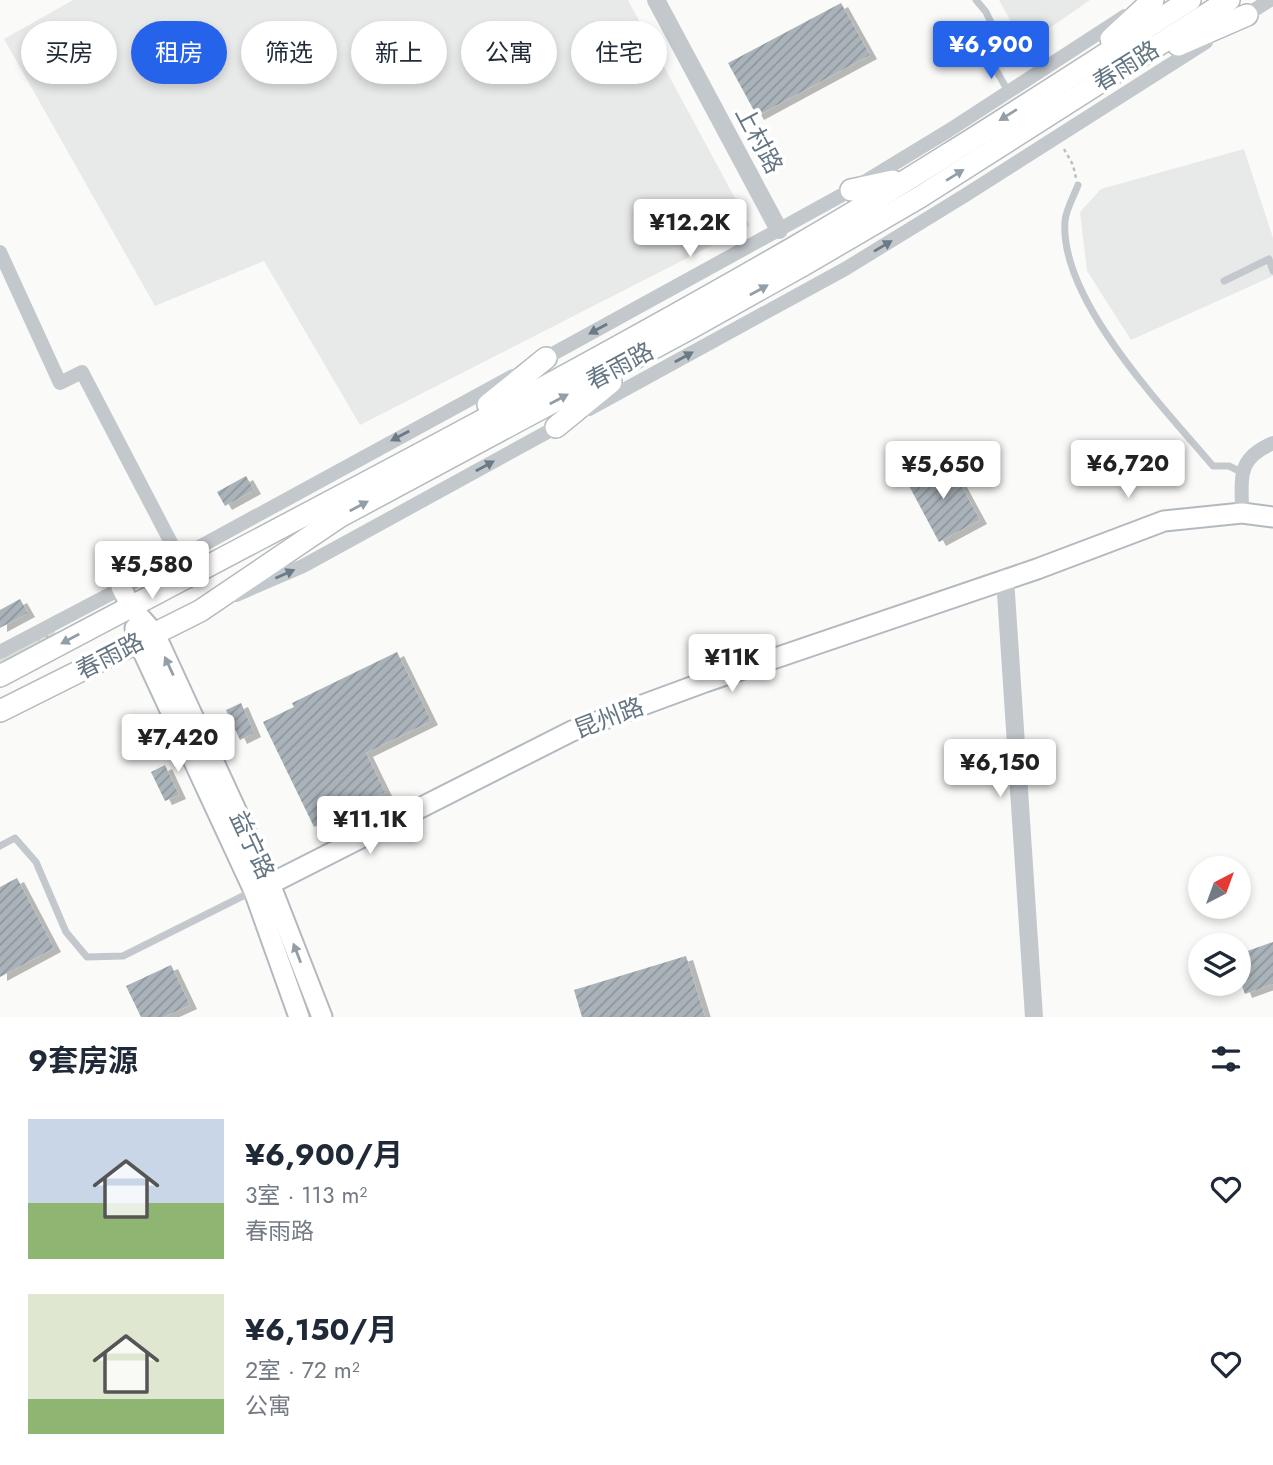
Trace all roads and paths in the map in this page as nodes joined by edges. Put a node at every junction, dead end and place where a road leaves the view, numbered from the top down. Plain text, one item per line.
1 (656, 0) edge
2 (976, 0) edge
3 (1152, 0) edge
4 (1190, 0) edge
5 (1229, 0) edge
6 (1270, 0) edge
7 (1247, 15) junction
8 (1121, 69) junction
9 (1067, 78) junction
10 (1008, 91) junction
11 (1057, 137) junction
12 (912, 176) junction
13 (1078, 185) joint
14 (850, 190) junction
15 (779, 230) junction
16 (0, 252) edge
17 (1273, 271) edge
18 (1224, 281) dead end
19 (648, 351) junction
20 (546, 358) junction
21 (556, 427) junction
22 (446, 440) junction
23 (1273, 443) edge
24 (1243, 473) junction
25 (1273, 505) edge
26 (1242, 507) junction
27 (1273, 517) edge
28 (179, 558) junction
29 (1005, 578) junction
30 (121, 587) junction
31 (131, 607) junction
32 (200, 611) junction
33 (147, 637) junction
34 (0, 652) edge
35 (0, 676) edge
36 (31, 696) junction
37 (0, 711) edge
38 (0, 721) edge
39 (0, 845) edge
40 (262, 887) junction
41 (299, 1017) edge
42 (322, 1017) edge
43 (1034, 1017) edge

1 - 15 street, 上村路
2 - 10 lane
3 - 9 main road
3 - 10 street
4 - 9 main road, 春雨路
5 - 8 main road, 春雨路
6 - 7 street
7 - 8 main road
7 - 11 street
19 -> 8 main road, 春雨路
9 -> 12 main road, 春雨路
10 - 14 street
11 - 13 path
21 -> 11 street
12 - 14 main road
12 - 22 main road, 春雨路
13 - 24 lane
14 - 15 street
15 -> 20 street
16 - 28 street
17 - 18 lane
19 - 21 main road
32 -> 19 main road, 春雨路
20 - 22 main road
20 -> 28 street
32 -> 21 street
22 - 31 main road, 春雨路
23 - 24 street
24 - 26 street
25 - 26 main road, 昆州路
26 - 27 main road, 昆州路
26 - 29 main road, 昆州路
28 - 30 street
29 - 40 main road, 昆州路
29 - 43 street
30 - 31 main road, 益宁路
30 - 34 street
31 - 33 main road, 益宁路
31 -> 35 main road, 春雨路
32 - 33 main road, 春雨路
33 - 36 main road, 春雨路
33 - 40 main road, 益宁路
36 - 37 main road, 春雨路
36 - 38 street
39 - 40 lane
40 - 41 main road, 益宁路
42 -> 40 main road, 益宁路

